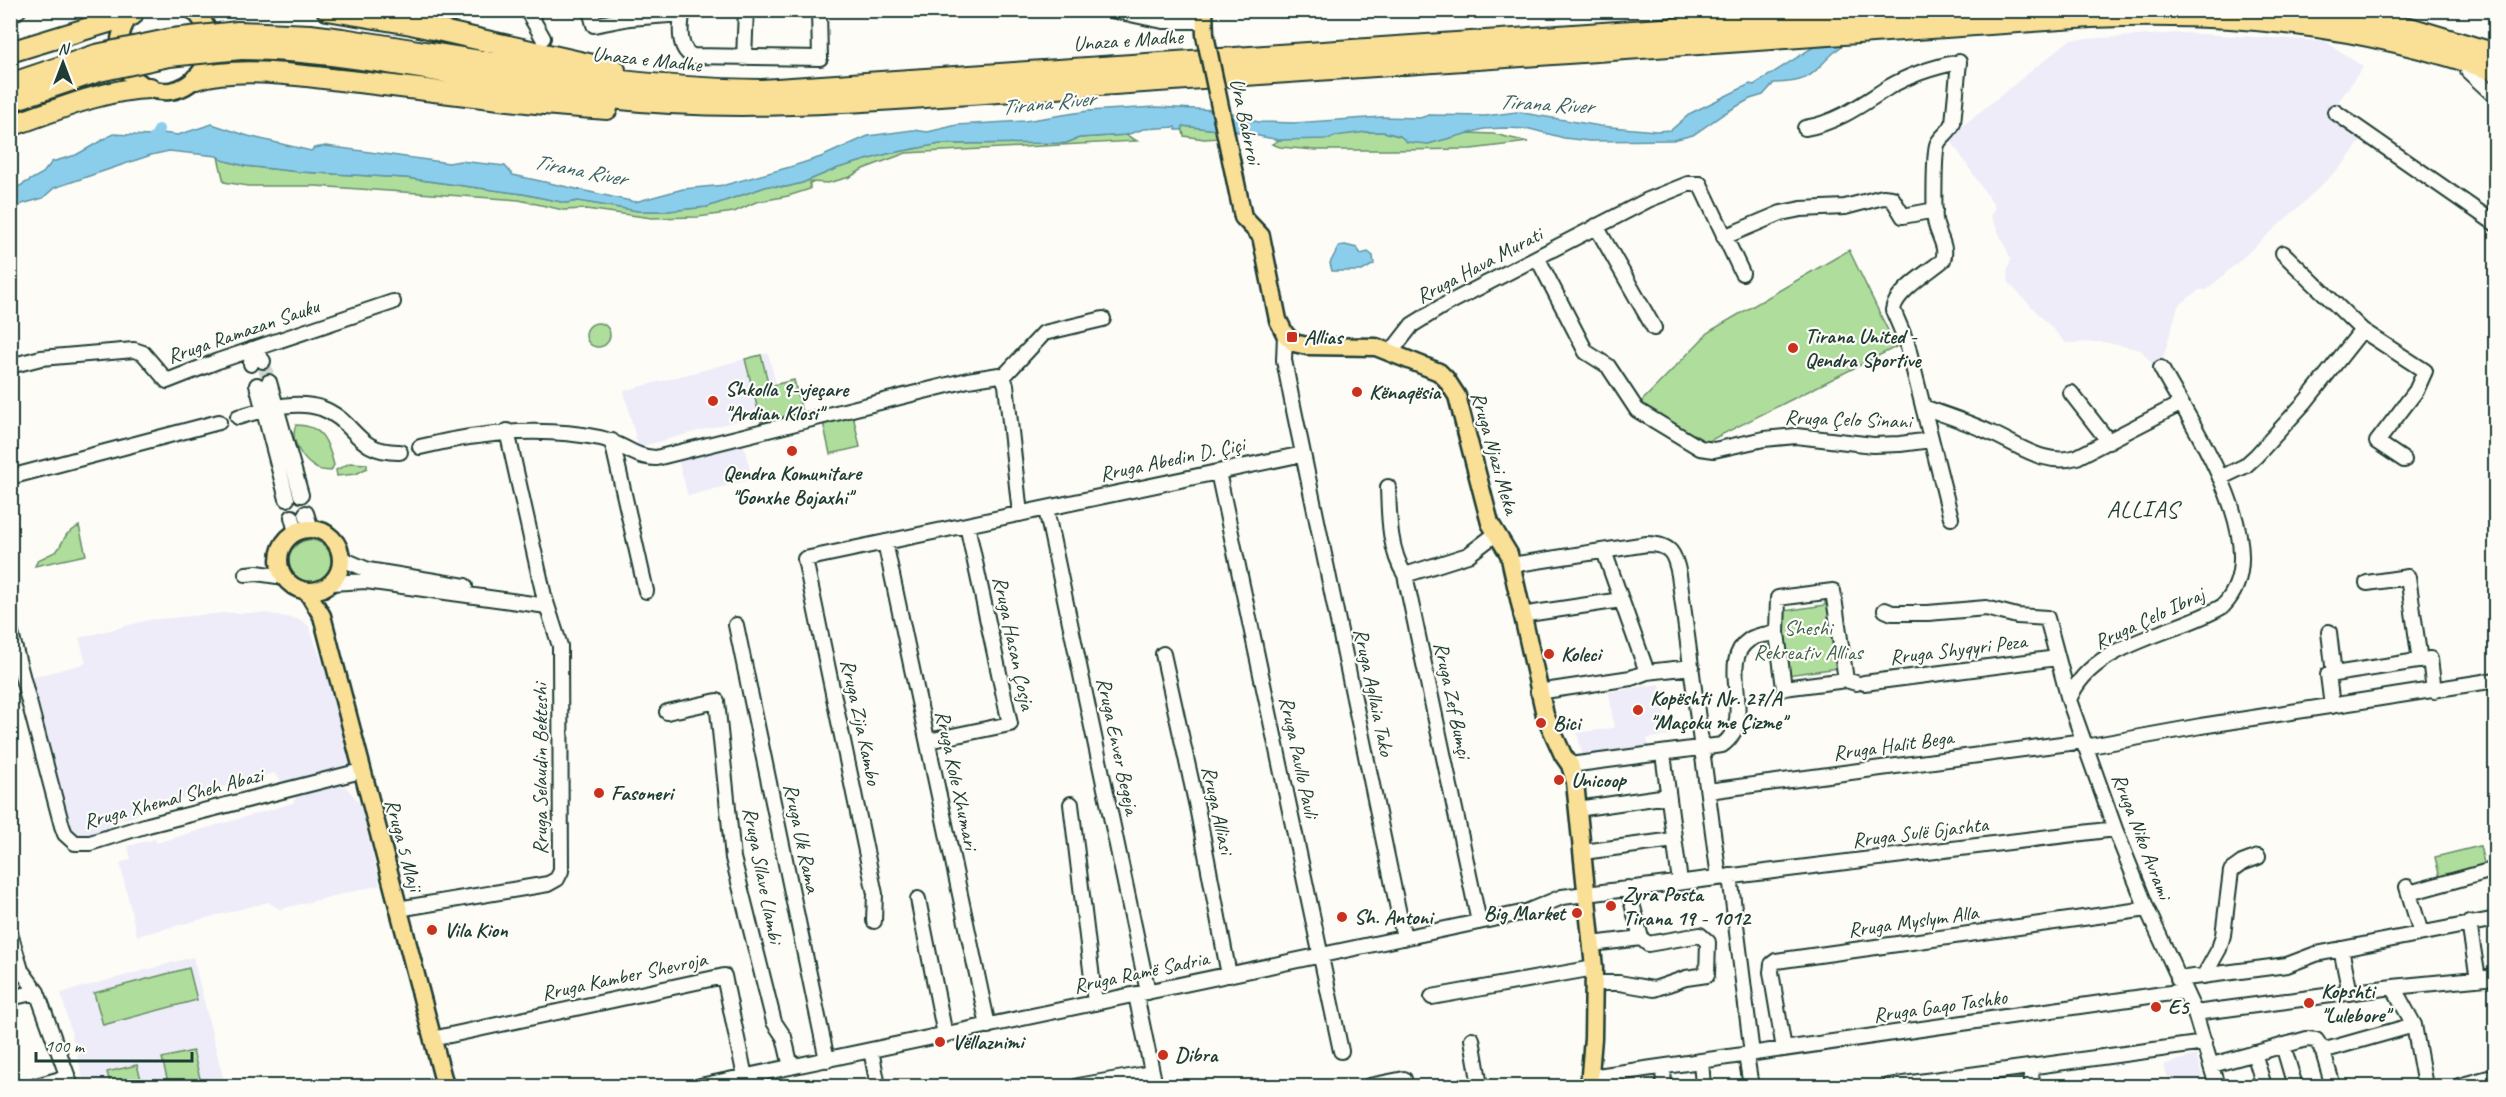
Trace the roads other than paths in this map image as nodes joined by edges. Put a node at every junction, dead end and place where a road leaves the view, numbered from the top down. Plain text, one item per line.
1 (19, 10) edge
2 (193, 10) edge
3 (327, 10) edge
4 (527, 10) edge
5 (590, 10) edge
6 (746, 10) edge
7 (819, 10) edge
8 (1111, 10) edge
9 (1942, 10) edge
10 (2325, 10) edge
11 (2370, 10) edge
12 (134, 12) edge
13 (682, 12) edge
14 (10, 16) edge
15 (2215, 16) junction
16 (1204, 22) edge
17 (1901, 22) junction
18 (543, 38) dead end
19 (240, 41) junction
20 (2496, 45) edge
21 (10, 52) edge
22 (2496, 54) edge
23 (744, 58) junction
24 (98, 63) junction
25 (2468, 71) junction
26 (2496, 71) edge
27 (938, 76) junction
28 (196, 80) junction
29 (2496, 81) edge
30 (10, 84) edge
31 (150, 88) junction
32 (944, 96) junction
33 (2496, 97) edge
34 (10, 101) edge
35 (2335, 112) dead end
36 (10, 126) edge
37 (1805, 128) dead end
38 (1935, 210) junction
39 (2496, 224) edge
40 (1596, 226) junction
41 (1724, 237) junction
42 (2283, 253) dead end
43 (1538, 259) junction
44 (1742, 273) dead end
45 (393, 302) dead end
46 (1103, 319) dead end
47 (1654, 328) dead end
48 (2362, 330) junction
49 (1285, 334) junction
50 (252, 349) junction
51 (1391, 352) junction
52 (257, 363) tunnel mouth
53 (10, 366) edge
54 (2161, 368) dead end
55 (1003, 377) junction
56 (263, 384) tunnel mouth
57 (2071, 393) dead end
58 (2180, 404) junction
59 (1923, 407) junction
60 (270, 409) junction
61 (238, 417) dead end
62 (219, 422) dead end
63 (507, 431) junction
64 (1931, 440) junction
65 (612, 441) junction
66 (2109, 442) junction
67 (420, 447) dead end
68 (400, 452) dead end
69 (1303, 454) junction
70 (2404, 460) dead end
71 (1218, 472) junction
72 (10, 477) edge
73 (2220, 478) junction
74 (1388, 487) dead end
75 (301, 495) dead end
76 (287, 499) dead end
77 (1046, 509) junction
78 (1020, 514) junction
79 (1951, 518) dead end
80 (967, 525) junction
81 (1497, 533) junction
82 (885, 542) junction
83 (1604, 550) junction
84 (340, 558) junction
85 (805, 560) joint
86 (1511, 565) junction
87 (281, 571) junction
88 (251, 574) dead end
89 (1405, 574) junction
90 (2367, 583) dead end
91 (329, 584) junction
92 (307, 591) junction
93 (646, 591) dead end
94 (1621, 600) junction
95 (545, 601) junction
96 (1886, 610) dead end
97 (1521, 615) junction
98 (322, 616) junction
99 (736, 625) dead end
100 (10, 630) edge
101 (2329, 632) dead end
102 (1777, 633) junction
103 (1163, 654) dead end
104 (2057, 658) junction
105 (2420, 661) junction
106 (1692, 667) junction
107 (1647, 672) junction
108 (2334, 674) junction
109 (2496, 680) edge
110 (1855, 682) junction
111 (2434, 691) junction
112 (1538, 692) junction
113 (2068, 700) junction
114 (2332, 705) junction
115 (667, 712) dead end
116 (928, 741) junction
117 (2085, 744) junction
118 (1703, 749) junction
119 (1663, 754) junction
120 (1570, 765) junction
121 (361, 771) junction
122 (1708, 791) junction
123 (1668, 796) junction
124 (1071, 804) dead end
125 (1577, 809) junction
126 (2115, 829) junction
127 (1674, 840) junction
128 (1583, 852) junction
129 (2258, 858) dead end
130 (2496, 869) edge
131 (1724, 877) junction
132 (1680, 882) junction
133 (1628, 888) junction
134 (1588, 893) junction
135 (918, 899) dead end
136 (398, 909) junction
137 (2146, 909) junction
138 (2496, 919) edge
139 (874, 921) dead end
140 (1479, 922) junction
141 (2469, 923) junction
142 (10, 933) edge
143 (2421, 933) junction
144 (1404, 938) junction
145 (1641, 938) junction
146 (1592, 944) junction
147 (2341, 949) junction
148 (1320, 956) junction
149 (1229, 975) junction
150 (1594, 975) junction
151 (2204, 976) junction
152 (2496, 977) edge
153 (2478, 979) junction
154 (2181, 985) junction
155 (2393, 987) junction
156 (38, 992) junction
157 (1142, 993) junction
158 (2350, 993) junction
159 (10, 998) edge
160 (1432, 998) dead end
161 (1095, 1003) junction
162 (2195, 1013) junction
163 (2414, 1025) junction
164 (988, 1026) junction
165 (945, 1035) junction
166 (432, 1039) junction
167 (1472, 1039) dead end
168 (2205, 1043) junction
169 (2283, 1046) junction
170 (1784, 1049) junction
171 (871, 1050) junction
172 (1341, 1051) dead end
173 (2322, 1051) junction
174 (2254, 1053) junction
175 (1749, 1054) junction
176 (827, 1060) junction
177 (1701, 1061) junction
178 (2212, 1065) junction
179 (1663, 1066) junction
180 (791, 1067) junction
181 (2030, 1069) junction
182 (2496, 1076) edge
183 (745, 1077) junction
184 (1404, 1079) dead end
185 (1154, 1080) edge
186 (69, 1082) edge
187 (1589, 1082) edge
188 (1969, 1082) edge
189 (36, 1086) edge
190 (445, 1086) edge
191 (700, 1086) edge
192 (878, 1086) edge
193 (1078, 1086) edge
194 (1369, 1086) edge
195 (1480, 1086) edge
196 (1664, 1086) edge
197 (1703, 1086) edge
198 (1751, 1086) edge
199 (1889, 1086) edge
200 (2033, 1086) edge
201 (2217, 1086) edge
202 (2264, 1086) edge
203 (2295, 1086) edge
204 (2333, 1086) edge
205 (2425, 1086) edge
206 (2459, 1086) edge

1 - 14 street
2 - 28 main road
3 - 27 highway
4 - 18 street
5 - 13 street
6 - 23 street
7 - 23 street
8 - 16 street
9 - 17 highway, Unaza e Madhe
10 - 22 highway
11 - 20 highway
12 - 21 highway
12 - 31 main road
13 - 23 street
15 - 17 highway, Unaza e Madhe
15 - 25 highway
15 - 26 highway, Unaza e Madhe
16 - 49 main road, Ura Babrroi, bridge
17 - 27 highway, Unaza e Madhe
17 - 32 highway, Unaza e Madhe
19 - 24 highway, bridge
19 - 27 highway, Unaza e Madhe
19 - 32 highway
24 - 30 highway
24 - 34 highway
25 - 29 highway
25 - 33 street
28 - 31 main road
28 - 32 highway
31 - 36 highway
35 - 39 street
37 - 38 street
38 - 41 street
38 - 59 street
40 - 41 street, Rruga Hava Murati
40 - 43 street, Rruga Hava Murati
40 - 47 street
41 - 44 street, Rruga Hava Murati
42 - 48 street
43 - 51 street, Rruga Hava Murati
43 - 64 street, Rruga Çelo Sinani
45 - 50 street, Rruga Ramazan Sauku
46 - 55 street
48 - 70 street
48 - 73 street
49 - 51 main road, Rruga Njazi Meka
49 - 69 street
50 - 52 street
50 - 53 street, Rruga Ramazan Sauku
51 - 81 main road, Rruga Njazi Meka
54 - 58 street, Rruga Çelo Ibraj
55 - 65 street
55 - 78 street
56 - 60 street
57 - 66 street
58 - 66 street
58 - 73 street, Rruga Çelo Ibraj
59 - 64 street
59 - 66 street
60 - 61 street
60 - 68 street
60 - 75 street
60 - 76 street
62 - 72 street
63 - 65 street
63 - 67 street
63 - 95 street, Rruga Selaudin Bekteshi
64 - 79 street
65 - 93 street
69 - 71 street, Rruga Abedin D. Çiçi
69 - 144 street, Rruga Agllaia Tako
71 - 77 street, Rruga Abedin D. Çiçi
71 - 148 street, Rruga Pavllo Pavli
73 - 113 street, Rruga Çelo Ibraj
74 - 89 street, Rruga Zef Bumçi
77 - 78 street, Rruga Abedin D. Çiçi
77 - 157 street, Rruga Enver Begeja
78 - 80 street, Rruga Abedin D. Çiçi
80 - 82 street, Rruga Abedin D. Çiçi
80 - 116 street, Rruga Hasan Çosja
81 - 86 main road, Rruga Njazi Meka
81 - 89 street, Rruga Njazi Meka
82 - 85 street, Rruga Abedin D. Çiçi
82 - 116 street, Rruga Kole Xhumari
83 - 86 street
83 - 94 street
83 - 106 street
84 - 87 main road
84 - 91 main road, Rruga 5 Maji
84 - 95 street
85 - 139 street, Rruga Zija Kambo
86 - 97 main road, Rruga Njazi Meka
87 - 88 street
87 - 92 main road, Rruga 5 Maji
89 - 140 street, Rruga Zef Bumçi
90 - 105 street
91 - 92 main road
91 - 95 street
91 - 98 main road, Rruga 5 Maji
92 - 98 main road, Rruga 5 Maji
94 - 97 street
94 - 107 street
95 - 136 street, Rruga Selaudin Bekteshi
96 - 104 street, Rruga Niko Avrami
97 - 112 main road, Rruga Njazi Meka
98 - 121 main road, Rruga 5 Maji
99 - 176 street, Rruga Uk Rama
100 - 121 street, Rruga Xhemal Sheh Abazi
101 - 108 street
102 - 110 street, Rruga Shyqyri Peza
102 - 110 street, Rruga Shyqyri Peza
102 - 118 street
103 - 149 street, Rruga Alliasi
104 - 110 street, Rruga Shyqyri Peza
104 - 113 street, Rruga Niko Avrami
105 - 108 street
105 - 111 street
106 - 107 street
106 - 118 street
107 - 112 street
108 - 114 street
109 - 111 street, Rruga Halit Bega
111 - 114 street, Rruga Halit Bega
112 - 120 main road, Rruga Njazi Meka
113 - 117 street, Rruga Niko Avrami
114 - 117 street, Rruga Halit Bega
115 - 180 street, Rruga Sllave Llambi
116 - 164 street, Rruga Kole Xhumari
117 - 122 street, Rruga Halit Bega
117 - 126 street, Rruga Niko Avrami
118 - 119 street
118 - 122 street
119 - 120 street
119 - 123 street
120 - 125 main road, Rruga Njazi Meka
121 - 136 main road, Rruga 5 Maji
122 - 131 street
123 - 125 street
123 - 127 street
124 - 161 street
125 - 128 main road, Rruga Njazi Meka
126 - 131 street, Rruga Sulë Gjashta
126 - 137 street, Rruga Niko Avrami
127 - 128 street
127 - 132 street
128 - 134 main road, Rruga Njazi Meka
129 - 151 street
130 - 143 street
131 - 132 street, Rruga Sulë Gjashta
131 - 175 street
132 - 133 street, Rruga Sulë Gjashta
133 - 134 street, Rruga Sulë Gjashta
133 - 145 street
134 - 140 street, Rruga Ramë Sadria
134 - 146 main road, Rruga Njazi Meka
135 - 165 street
136 - 166 main road, Rruga 5 Maji
137 - 154 street, Rruga Niko Avrami
137 - 170 street, Rruga Myslym Alla
138 - 141 street, Rruga Gaqo Tashko
140 - 144 street, Rruga Ramë Sadria
141 - 143 street, Rruga Gaqo Tashko
141 - 153 street
142 - 156 street
143 - 147 street, Rruga Gaqo Tashko
144 - 148 street, Rruga Ramë Sadria
145 - 146 street
145 - 150 street
146 - 150 main road, Rruga Njazi Meka
147 - 151 street, Rruga Gaqo Tashko
147 - 158 street
148 - 149 street, Rruga Ramë Sadria
148 - 172 street, Rruga Pavllo Pavli
149 - 157 street, Rruga Ramë Sadria
150 - 160 street
150 - 187 main road, Rruga Njazi Meka
151 - 154 street, Rruga Gaqo Tashko
152 - 153 street
153 - 155 street
154 - 162 street, Rruga Niko Avrami
154 - 170 street, Rruga Gaqo Tashko
155 - 158 street
155 - 163 street
156 - 159 street
156 - 186 street
157 - 161 street, Rruga Ramë Sadria
157 - 185 street, Rruga Enver Begeja
158 - 162 street
161 - 164 street, Rruga Ramë Sadria
162 - 168 street, Rruga Niko Avrami
163 - 173 street
163 - 205 street
164 - 165 street, Rruga Ramë Sadria
165 - 171 street, Rruga Ramë Sadria
166 - 183 street, Rruga Kamber Shevroja
166 - 190 main road, Rruga 5 Maji
167 - 195 street
168 - 178 street, Rruga Niko Avrami
168 - 181 street
169 - 173 street
169 - 174 street
169 - 203 street
170 - 175 street, Rruga Gaqo Tashko
171 - 176 street, Rruga Ramë Sadria
171 - 192 street
173 - 204 street
174 - 178 street
174 - 202 street
175 - 177 street, Rruga Gaqo Tashko
175 - 198 street
176 - 180 street, Rruga Ramë Sadria
177 - 179 street, Rruga Gaqo Tashko
177 - 197 street
178 - 201 street, Rruga Niko Avrami
179 - 187 street, Rruga Gaqo Tashko
179 - 196 street
180 - 183 street, Rruga Ramë Sadria
181 - 188 street
181 - 200 street
182 - 206 street
183 - 191 street, Rruga Ramë Sadria
184 - 194 street
185 - 193 street
186 - 189 street
188 - 199 street

